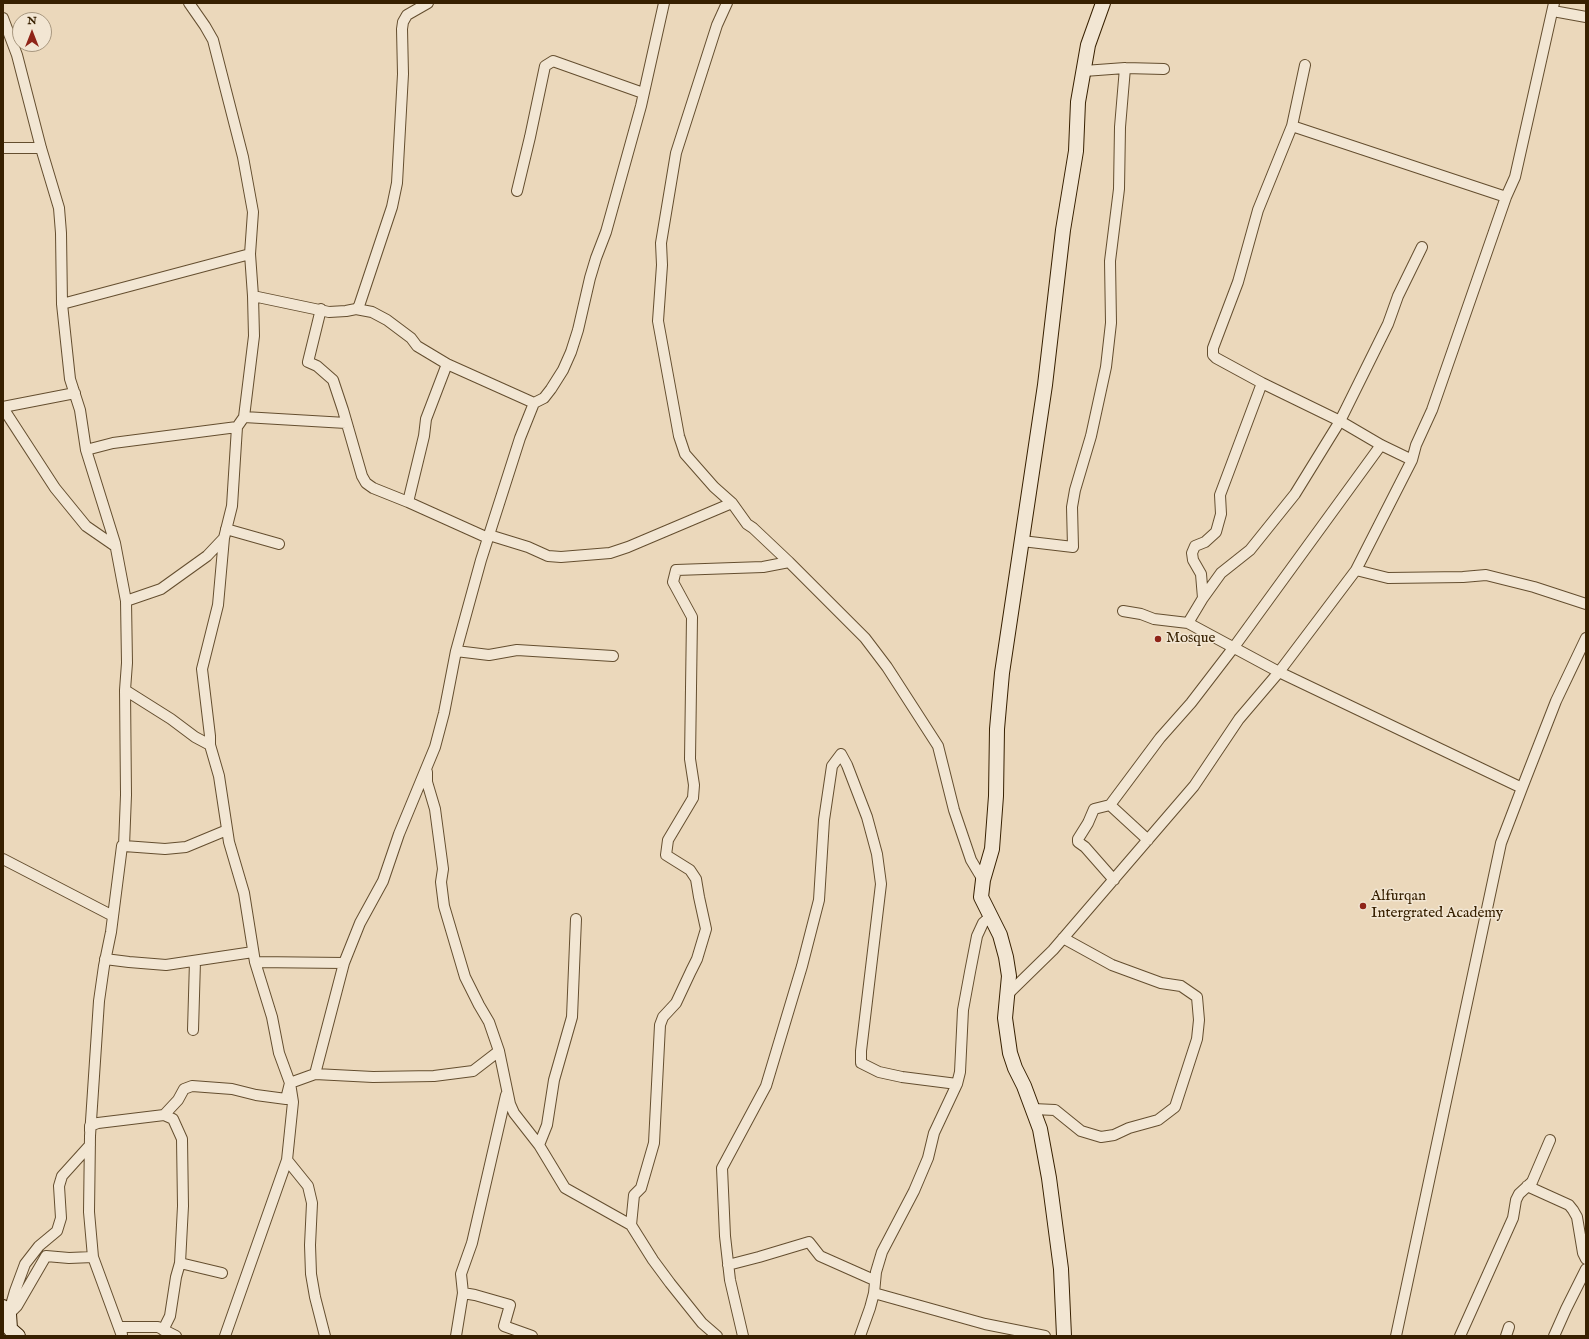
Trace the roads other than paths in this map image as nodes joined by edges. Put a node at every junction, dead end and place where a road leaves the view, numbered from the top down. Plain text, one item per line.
1 (189, 3) edge
2 (428, 3) edge
3 (664, 3) edge
4 (727, 3) edge
5 (1103, 3) edge
6 (1554, 7) edge
7 (1586, 17) edge
8 (3, 18) edge
9 (1305, 65) dead end
10 (1125, 68) junction
11 (1164, 68) dead end
12 (1084, 71) junction
13 (643, 93) junction
14 (1292, 126) junction
15 (3, 148) edge
16 (41, 148) junction
17 (517, 191) dead end
18 (1506, 197) junction
19 (1422, 247) dead end
20 (250, 254) junction
21 (254, 296) junction
22 (62, 304) junction
23 (321, 309) junction
24 (356, 309) junction
25 (447, 364) junction
26 (1262, 383) junction
27 (75, 393) junction
28 (534, 403) junction
29 (3, 408) edge
30 (244, 417) junction
31 (1340, 421) junction
32 (346, 423) junction
33 (237, 427) junction
34 (1381, 445) junction
35 (86, 450) junction
36 (1412, 460) junction
37 (408, 502) junction
38 (732, 503) junction
39 (225, 533) junction
40 (489, 537) junction
41 (1022, 541) junction
42 (279, 544) dead end
43 (115, 546) junction
44 (789, 562) junction
45 (1356, 570) junction
46 (1203, 598) junction
47 (126, 601) junction
48 (1586, 604) edge
49 (1123, 611) dead end
50 (1188, 623) junction
51 (1586, 638) edge
52 (1234, 647) junction
53 (456, 651) junction
54 (613, 656) dead end
55 (1279, 672) junction
56 (125, 690) junction
57 (210, 744) junction
58 (428, 766) junction
59 (1522, 788) junction
60 (1110, 805) junction
61 (227, 830) junction
62 (1148, 840) junction
63 (124, 846) junction
64 (3, 859) edge
65 (983, 880) junction
66 (1114, 880) junction
67 (113, 916) junction
68 (991, 916) junction
69 (576, 919) dead end
70 (1063, 938) junction
71 (254, 957) junction
72 (105, 959) junction
73 (195, 961) junction
74 (344, 963) junction
75 (1007, 995) junction
76 (193, 1030) dead end
77 (499, 1050) junction
78 (316, 1074) junction
79 (290, 1083) junction
80 (957, 1084) junction
81 (507, 1090) junction
82 (1033, 1109) junction
83 (164, 1115) junction
84 (90, 1140) junction
85 (1550, 1140) dead end
86 (539, 1145) junction
87 (287, 1160) junction
88 (1527, 1186) junction
89 (631, 1225) junction
90 (93, 1257) junction
91 (1586, 1259) edge
92 (180, 1263) junction
93 (728, 1265) junction
94 (1586, 1268) edge
95 (222, 1273) dead end
96 (874, 1280) junction
97 (463, 1293) junction
98 (874, 1293) junction
99 (6, 1311) edge
100 (163, 1330) junction
101 (12, 1334) edge
102 (122, 1335) edge
103 (176, 1336) edge
104 (225, 1336) edge
105 (325, 1336) edge
106 (456, 1336) edge
107 (532, 1336) edge
108 (717, 1336) edge
109 (744, 1336) edge
110 (860, 1336) edge
111 (1045, 1336) edge
112 (1064, 1336) edge
113 (1396, 1336) edge
114 (1460, 1336) edge
115 (1554, 1336) edge

1 - 20 street
2 - 24 street
3 - 13 street
4 - 38 street
5 - 12 street
6 - 7 street
6 - 18 street
8 - 16 street
9 - 14 street
10 - 11 street
10 - 12 street
10 - 41 street
12 - 41 street
13 - 17 street
13 - 28 street
14 - 18 street
14 - 26 street
15 - 16 street
16 - 22 street
18 - 36 street
19 - 31 street
20 - 21 street
20 - 22 street
21 - 23 street
21 - 30 street
22 - 27 street
23 - 24 street
23 - 32 street
24 - 25 street
25 - 28 street
25 - 37 street
26 - 31 street
26 - 46 street
27 - 29 street
27 - 35 street
28 - 40 street
29 - 43 street
30 - 32 street
30 - 33 street
31 - 34 street
31 - 46 street
32 - 37 street
33 - 35 street
33 - 39 street
34 - 36 street
34 - 52 street
35 - 43 street
36 - 45 street
37 - 40 street
38 - 40 street
38 - 44 street
39 - 42 street
39 - 47 street
39 - 57 street
40 - 53 street
41 - 65 street
43 - 47 street
44 - 65 street
44 - 89 street
45 - 48 street
45 - 55 street
46 - 50 street
47 - 56 street
49 - 50 street
50 - 52 street
51 - 59 street
52 - 55 street
52 - 60 street
53 - 54 street
53 - 58 street
55 - 59 street
55 - 62 street
56 - 57 street
56 - 63 street
57 - 61 street
58 - 74 street
58 - 77 street
59 - 113 street
60 - 62 street
60 - 66 street
61 - 63 street
61 - 71 street
62 - 66 street
63 - 67 street
64 - 67 street
65 - 68 street
66 - 70 street
67 - 72 street
68 - 75 street
68 - 80 street
69 - 86 street
70 - 75 street
70 - 82 street
71 - 73 street
71 - 74 street
71 - 79 street
72 - 73 street
72 - 84 street
73 - 76 street
74 - 78 street
75 - 82 street
77 - 78 street
77 - 81 street
78 - 79 street
79 - 83 street
79 - 87 street
80 - 93 street
80 - 96 street
81 - 86 street
81 - 97 street
82 - 112 street
83 - 84 street
83 - 92 street
84 - 90 street
84 - 99 street
85 - 88 street
86 - 89 street
87 - 104 street
87 - 105 street
88 - 91 street
88 - 114 street
89 - 108 street
90 - 99 street
90 - 102 street
92 - 95 street
92 - 100 street
93 - 96 street
93 - 109 street
94 - 115 street
96 - 98 street
97 - 106 street
97 - 107 street
98 - 110 street
98 - 111 street
99 - 101 street
100 - 102 street
100 - 103 street

